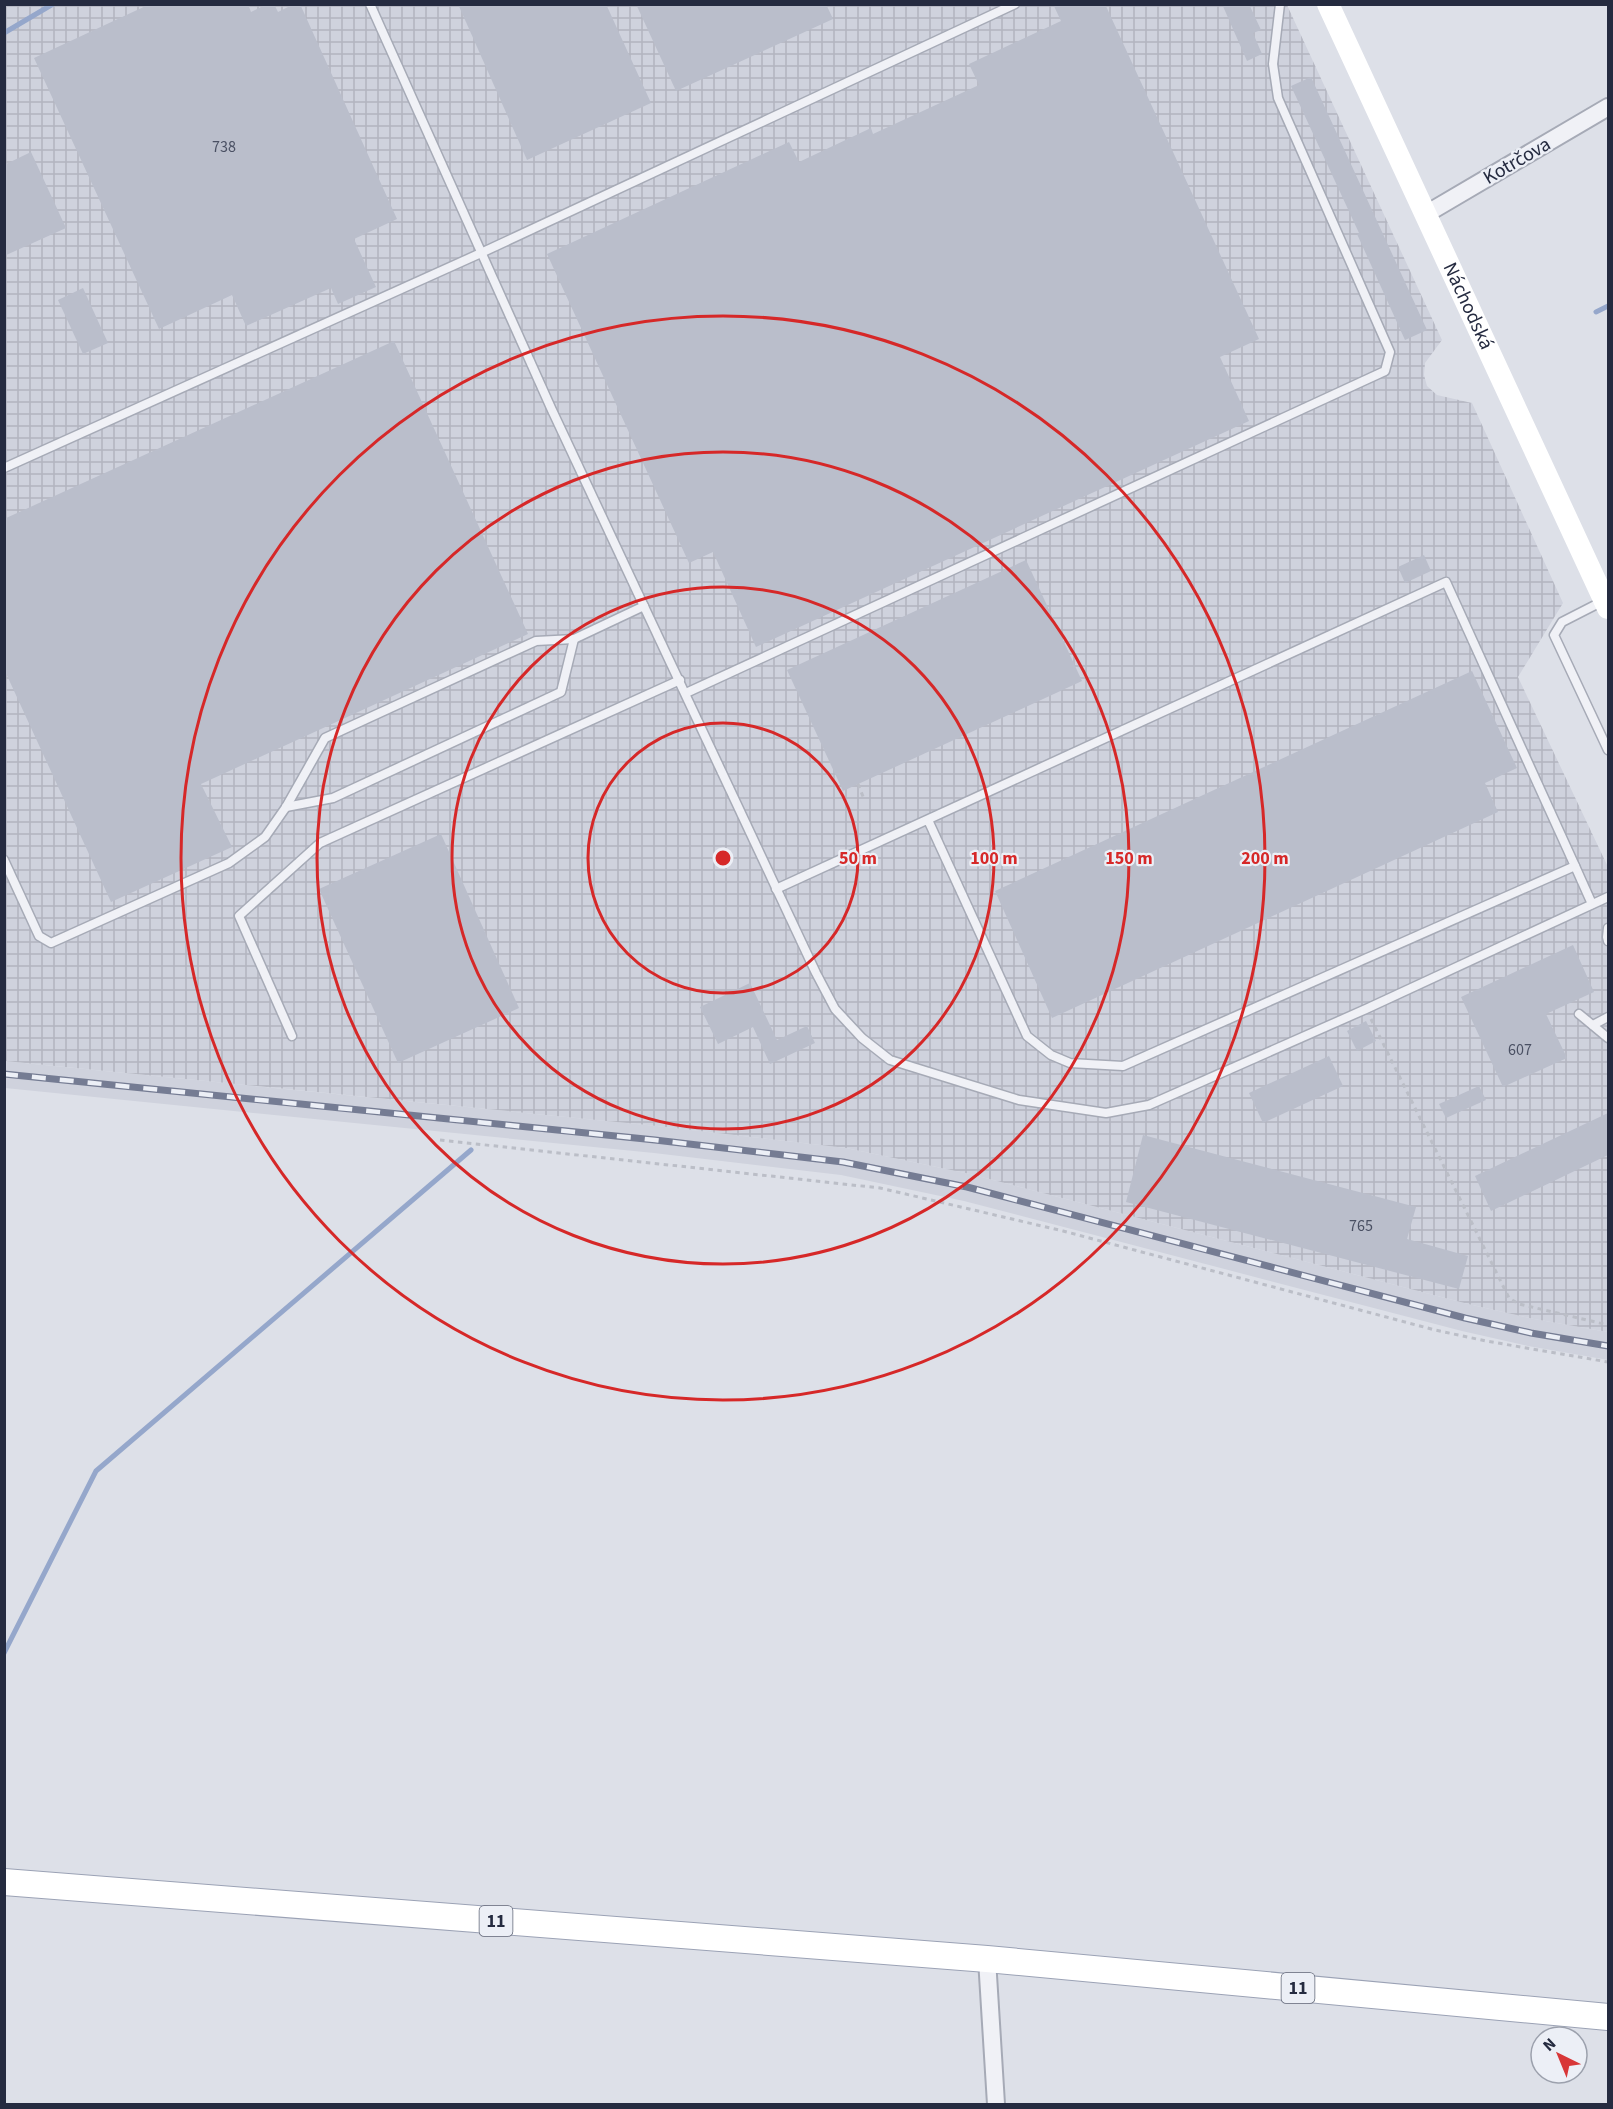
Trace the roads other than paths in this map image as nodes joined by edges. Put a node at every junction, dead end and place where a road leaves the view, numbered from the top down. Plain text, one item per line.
1 (370, 4) edge
2 (1016, 4) edge
3 (1280, 4) edge
4 (1328, 4) edge
5 (1608, 108) edge
6 (1426, 214) junction
7 (481, 253) junction
8 (4, 468) edge
9 (1607, 604) edge
10 (644, 606) junction
11 (574, 639) junction
12 (680, 680) junction
13 (686, 693) junction
14 (1608, 750) edge
15 (286, 807) junction
16 (928, 820) junction
17 (4, 860) edge
18 (1575, 866) junction
19 (776, 890) junction
20 (1608, 897) edge
21 (1592, 904) junction
22 (1608, 928) edge
23 (1608, 941) edge
24 (1579, 1014) dead end
25 (1608, 1017) edge
26 (1593, 1025) junction
27 (292, 1036) dead end
28 (1608, 1038) edge
29 (4, 1882) edge
30 (987, 1959) junction
31 (1608, 2017) edge
32 (996, 2104) edge

1 - 7 lane
2 - 7 lane
3 - 13 lane
4 - 6 main road, Náchodská
5 - 6 street, Kotrčova
6 - 9 main road, Náchodská
7 - 8 lane
7 - 10 lane
9 - 14 lane
10 - 11 lane
10 - 12 lane
11 - 15 lane
11 - 15 lane
12 - 13 lane
12 - 27 lane
13 - 19 lane
15 - 17 lane
16 - 18 lane
16 - 18 lane
16 - 19 lane
18 - 21 lane
19 - 21 lane
20 - 21 lane
22 - 23 lane
24 - 26 lane
25 - 26 lane
26 - 28 lane
29 - 30 main road, 11
30 - 31 main road, 11
30 - 32 street

